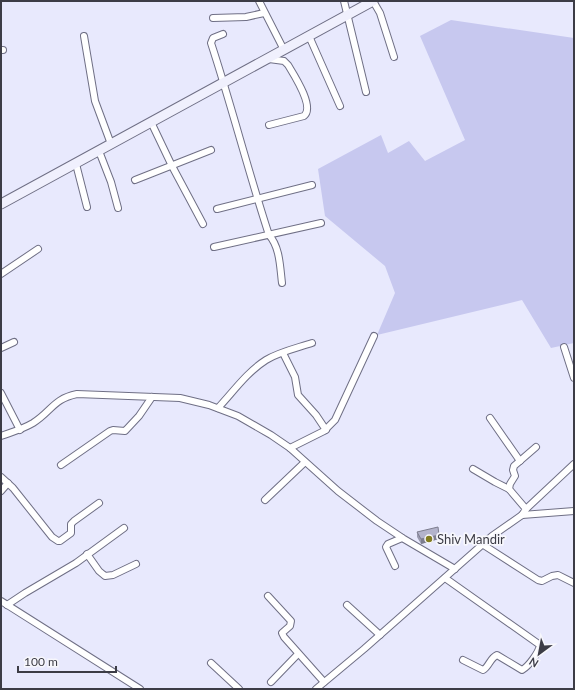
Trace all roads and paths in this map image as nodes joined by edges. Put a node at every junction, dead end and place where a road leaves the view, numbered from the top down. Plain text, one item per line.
1 (259, 1) edge
2 (344, 1) edge
3 (373, 1) edge
4 (264, 13) junction
5 (347, 15) junction
6 (213, 18) dead end
7 (223, 34) dead end
8 (84, 36) dead end
9 (309, 36) junction
10 (284, 50) junction
11 (394, 57) dead end
12 (268, 59) junction
13 (224, 83) junction
14 (366, 92) dead end
15 (340, 106) dead end
16 (151, 122) junction
17 (269, 126) dead end
18 (111, 144) junction
19 (211, 150) dead end
20 (99, 151) junction
21 (76, 164) junction
22 (172, 166) junction
23 (135, 180) dead end
24 (312, 186) dead end
25 (257, 199) junction
26 (1, 204) edge
27 (87, 207) dead end
28 (118, 208) dead end
29 (217, 209) dead end
30 (321, 223) dead end
31 (203, 224) dead end
32 (269, 235) junction
33 (214, 247) dead end
34 (38, 249) dead end
35 (1, 274) edge
36 (282, 282) dead end
37 (374, 336) dead end
38 (14, 342) dead end
39 (312, 343) dead end
40 (564, 347) dead end
41 (1, 348) edge
42 (283, 353) junction
43 (574, 378) edge
44 (1, 393) edge
45 (152, 397) junction
46 (218, 408) junction
47 (490, 418) dead end
48 (20, 430) junction
49 (326, 430) junction
50 (1, 436) edge
51 (536, 447) dead end
52 (290, 448) junction
53 (520, 461) junction
54 (305, 462) junction
55 (574, 464) edge
56 (61, 466) dead end
57 (473, 469) dead end
58 (1, 477) edge
59 (8, 483) junction
60 (509, 489) junction
61 (1, 491) edge
62 (265, 500) dead end
63 (99, 503) dead end
64 (574, 511) edge
65 (524, 512) junction
66 (124, 528) dead end
67 (402, 538) junction
68 (482, 544) junction
69 (87, 554) junction
70 (136, 564) dead end
71 (395, 566) dead end
72 (455, 569) junction
73 (445, 578) junction
74 (574, 584) edge
75 (268, 596) dead end
76 (1, 601) edge
77 (347, 604) dead end
78 (7, 605) junction
79 (380, 635) junction
80 (298, 654) junction
81 (463, 660) dead end
82 (211, 663) dead end
83 (271, 682) dead end
84 (324, 682) junction
85 (140, 689) edge
86 (239, 689) edge
87 (316, 689) edge

1 - 4 street
2 - 5 street
3 - 5 street
3 - 11 street
4 - 6 street
4 - 10 street
5 - 9 street
5 - 14 street
7 - 13 street
8 - 18 street
9 - 10 street
9 - 15 street
10 - 12 street
12 - 13 street
12 - 17 street
13 - 16 street
13 - 25 street
16 - 18 street
16 - 22 street
18 - 20 street
19 - 22 street
20 - 21 street
20 - 28 street
21 - 26 street
21 - 27 street
22 - 23 street
22 - 31 street
24 - 25 street
25 - 29 street
25 - 32 street
30 - 32 street
32 - 33 street
32 - 36 street
34 - 35 street
37 - 49 street
38 - 41 street
39 - 42 street
40 - 43 street
42 - 46 street
42 - 49 street
44 - 48 street
45 - 46 street
45 - 48 street
45 - 56 street
46 - 52 street
47 - 53 street
48 - 50 street
49 - 52 street
51 - 53 street
52 - 54 street
53 - 60 street
54 - 62 street
54 - 67 street
55 - 65 street
57 - 60 street
58 - 59 street
59 - 61 street
59 - 63 street
60 - 65 street
64 - 65 street
65 - 68 street
66 - 69 street
67 - 71 street
67 - 72 street
68 - 72 street
68 - 74 street
69 - 70 street
69 - 78 street
72 - 73 street
73 - 79 street
73 - 81 street
75 - 80 street
76 - 78 street
77 - 79 street
78 - 85 street
79 - 84 street
80 - 83 street
80 - 84 street
82 - 86 street
84 - 87 street

